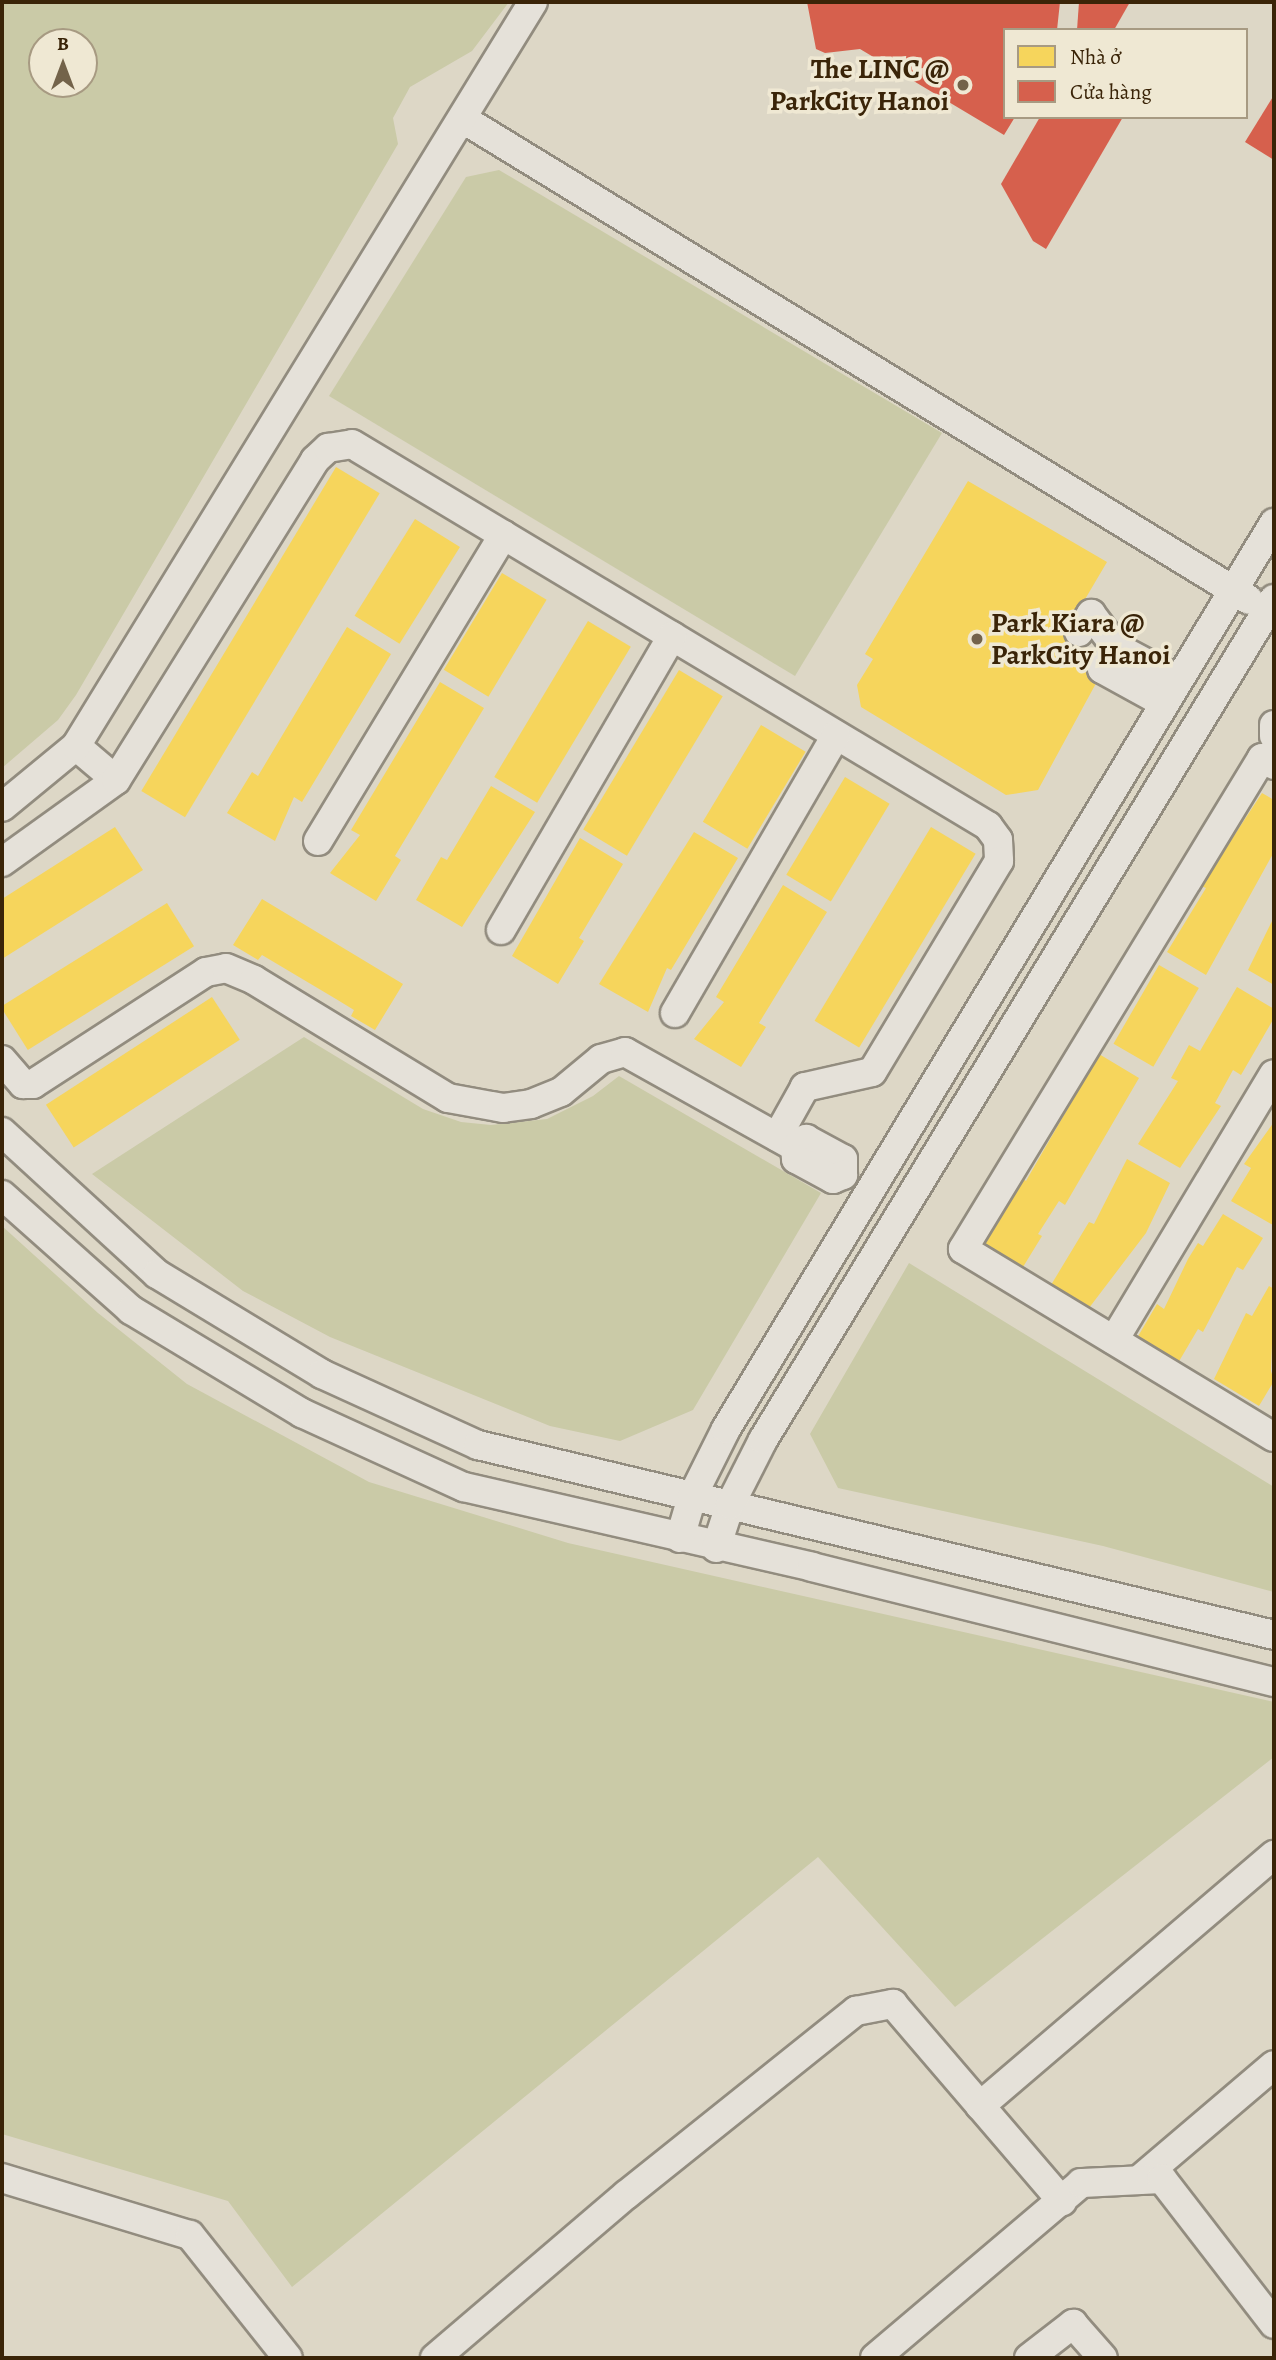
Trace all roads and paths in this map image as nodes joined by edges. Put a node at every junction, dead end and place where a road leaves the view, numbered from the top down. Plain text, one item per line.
1 (533, 2) edge
2 (463, 119) junction
3 (1274, 523) edge
4 (503, 535) junction
5 (1233, 590) junction
6 (1272, 609) edge
7 (1079, 632) dead end
8 (672, 636) junction
9 (1171, 692) junction
10 (1274, 725) edge
11 (836, 735) junction
12 (1274, 736) edge
13 (76, 746) junction
14 (1274, 765) edge
15 (116, 780) junction
16 (2, 807) edge
17 (318, 841) dead end
18 (2, 862) edge
19 (500, 930) dead end
20 (675, 1013) dead end
21 (2, 1060) edge
22 (1274, 1074) edge
23 (2, 1132) edge
24 (786, 1142) junction
25 (868, 1190) junction
26 (2, 1195) edge
27 (900, 1210) junction
28 (1114, 1340) junction
29 (1274, 1437) edge
30 (692, 1497) junction
31 (730, 1505) junction
32 (680, 1538) junction
33 (716, 1548) junction
34 (1274, 1635) edge
35 (1274, 1682) edge
36 (1274, 1855) edge
37 (1274, 2065) edge
38 (980, 2106) junction
39 (2, 2178) edge
40 (1139, 2180) junction
41 (1062, 2201) junction
42 (1274, 2324) edge
43 (288, 2358) edge
44 (435, 2358) edge
45 (875, 2358) edge
46 (1029, 2358) edge
47 (1103, 2358) edge

1 - 2 street
2 - 5 street
2 - 13 street
3 - 5 street
4 - 8 street
4 - 15 street
4 - 17 street
5 - 6 street
5 - 9 street
6 - 27 street
7 - 9 street
8 - 11 street
8 - 19 street
9 - 25 street
10 - 12 street
11 - 20 street
11 - 24 street
13 - 15 street
13 - 16 street
14 - 28 street
15 - 18 street
21 - 24 street
22 - 28 street
23 - 30 street
24 - 25 street
25 - 27 street
25 - 30 street
26 - 32 street
27 - 31 street
28 - 29 street
30 - 31 street
30 - 32 street
31 - 33 street
31 - 34 street
32 - 33 street
33 - 35 street
36 - 38 street
37 - 40 street
38 - 41 street
38 - 44 street
39 - 43 street
40 - 41 street
40 - 42 street
41 - 45 street
46 - 47 street

